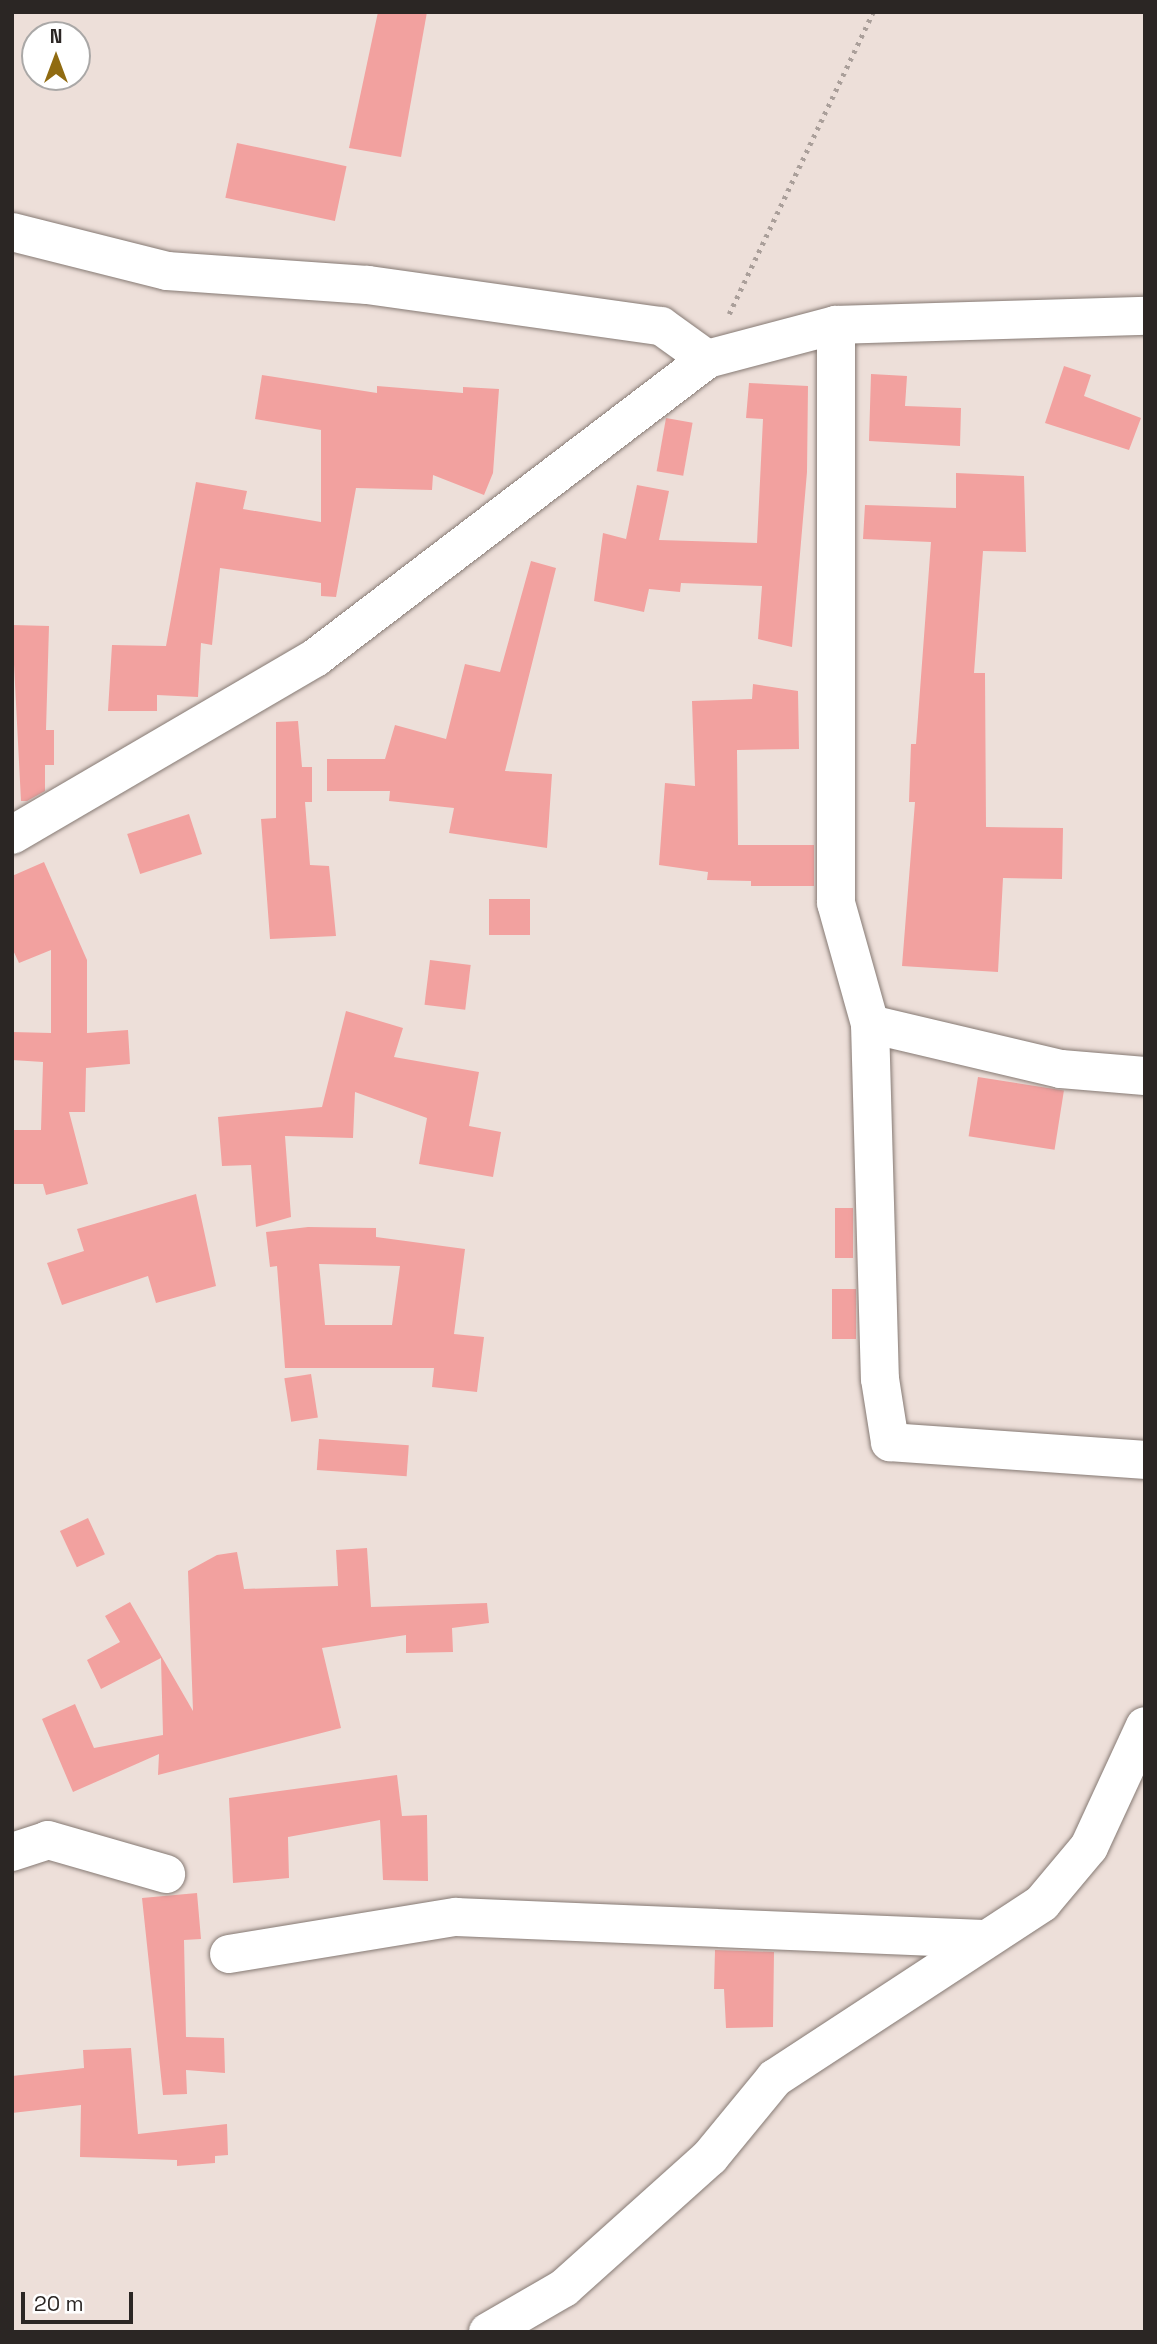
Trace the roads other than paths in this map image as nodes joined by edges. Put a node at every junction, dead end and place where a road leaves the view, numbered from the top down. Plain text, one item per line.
1 (12, 232) edge
2 (1145, 316) edge
3 (836, 325) junction
4 (707, 359) junction
5 (12, 835) edge
6 (870, 1024) junction
7 (1145, 1076) edge
8 (1145, 1460) edge
9 (1145, 1726) edge
10 (12, 1852) edge
11 (166, 1874) dead end
12 (984, 1939) junction
13 (229, 1954) dead end
14 (488, 2332) edge

1 - 4 street
2 - 3 street
3 - 4 street
3 - 6 street
4 - 5 street
6 - 7 street
6 - 8 street
9 - 12 street
10 - 11 street
12 - 13 street
12 - 14 street

